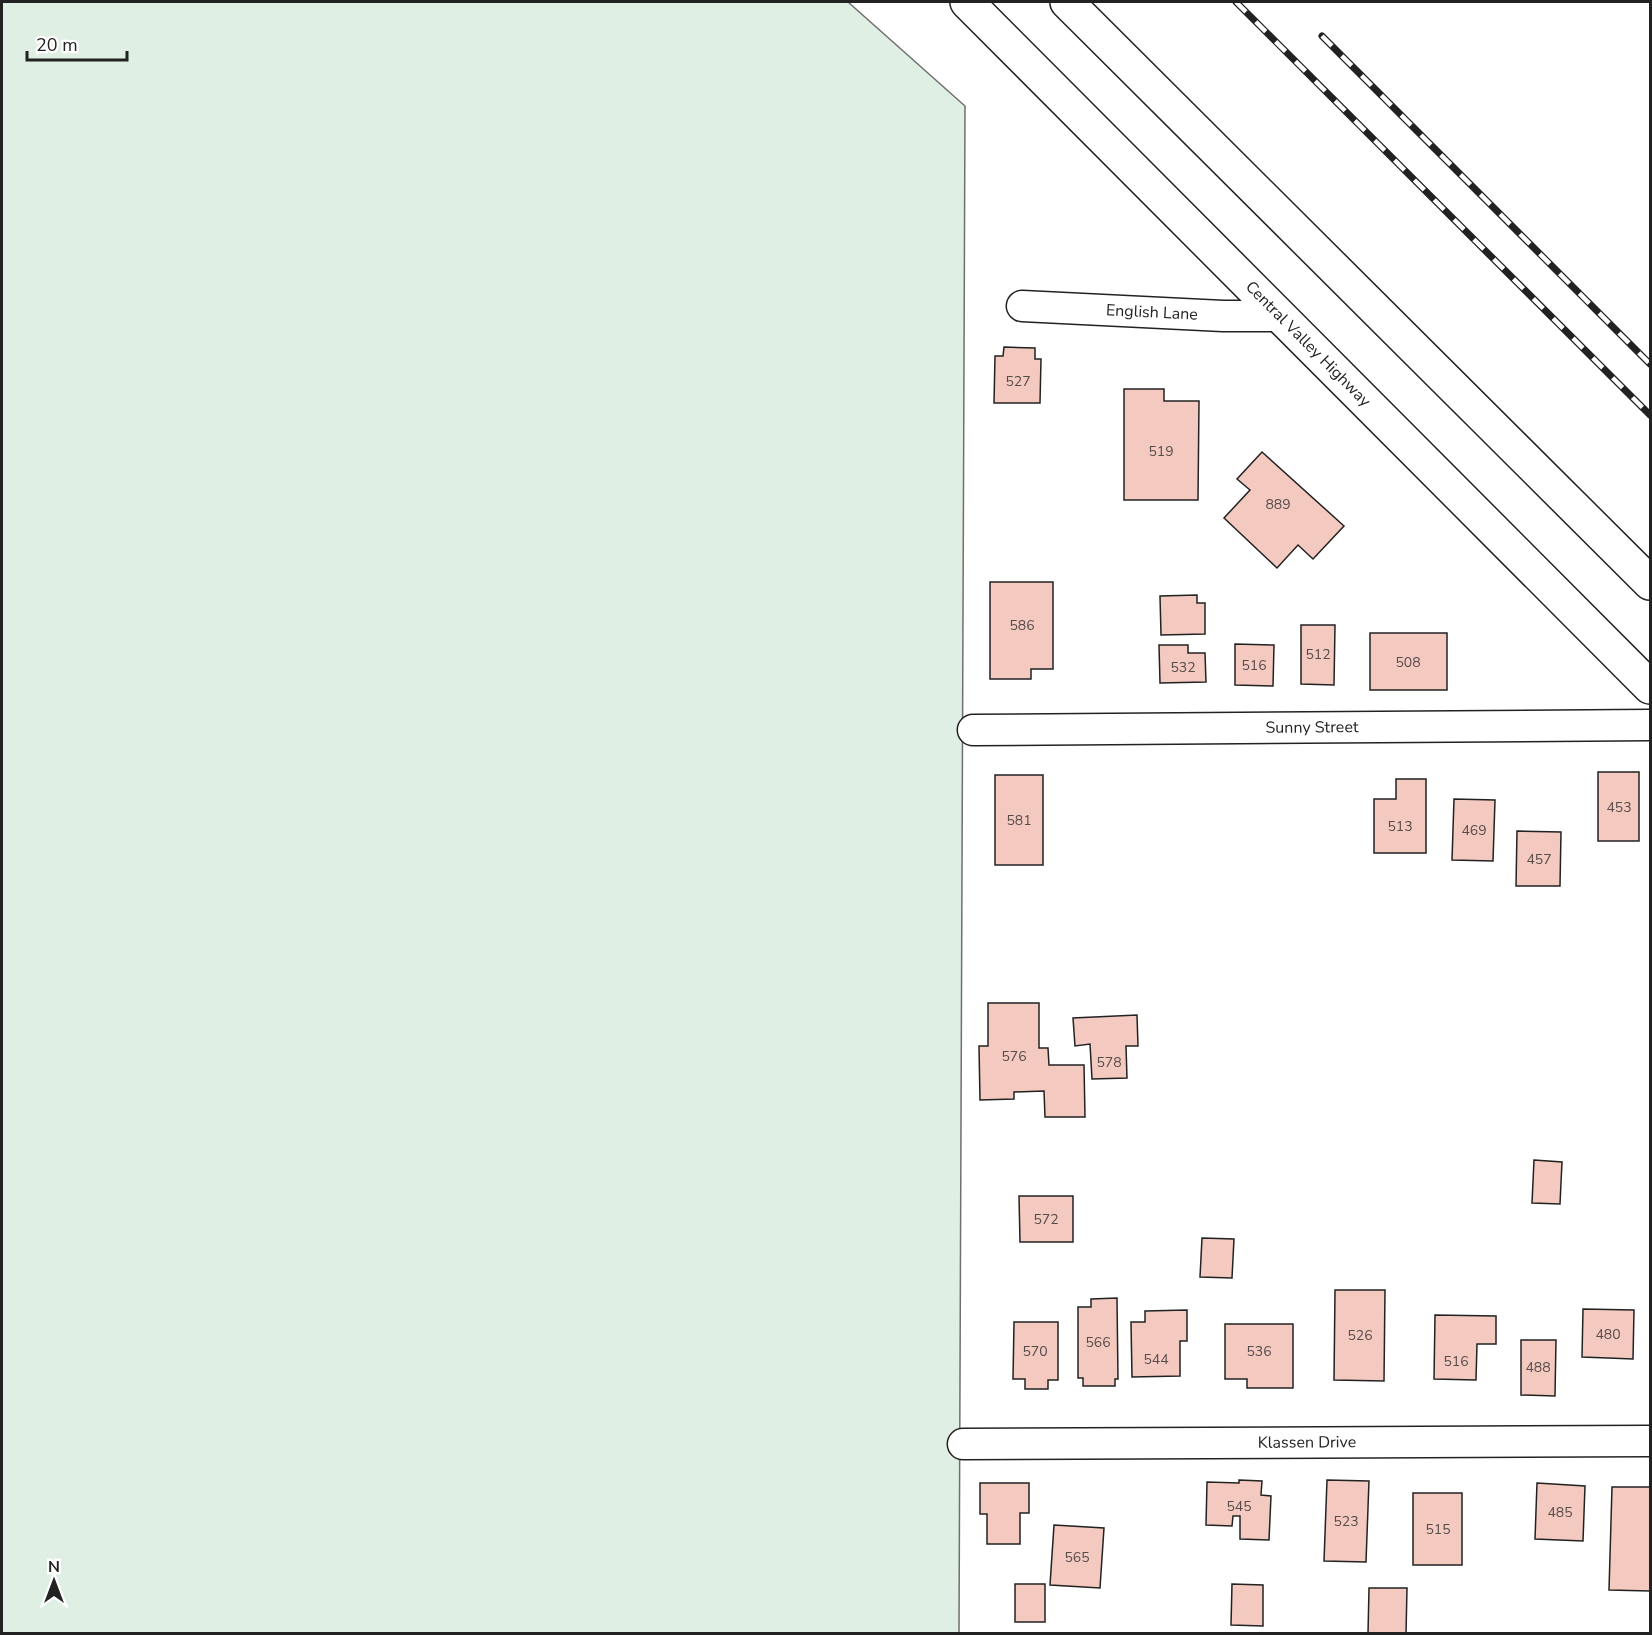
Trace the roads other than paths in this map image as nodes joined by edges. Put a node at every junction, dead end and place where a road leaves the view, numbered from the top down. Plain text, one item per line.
1 (967, 2) edge
2 (1067, 2) edge
3 (1022, 306) dead end
4 (1281, 316) junction
5 (1650, 583) edge
6 (1650, 687) edge
7 (1650, 726) edge
8 (973, 730) dead end
9 (1650, 1441) edge
10 (963, 1444) dead end

1 - 4 main road, Central Valley Highway
2 - 5 main road
3 - 4 street, English Lane
4 - 6 main road, Central Valley Highway
7 - 8 street, Sunny Street
9 - 10 street, Klassen Drive

